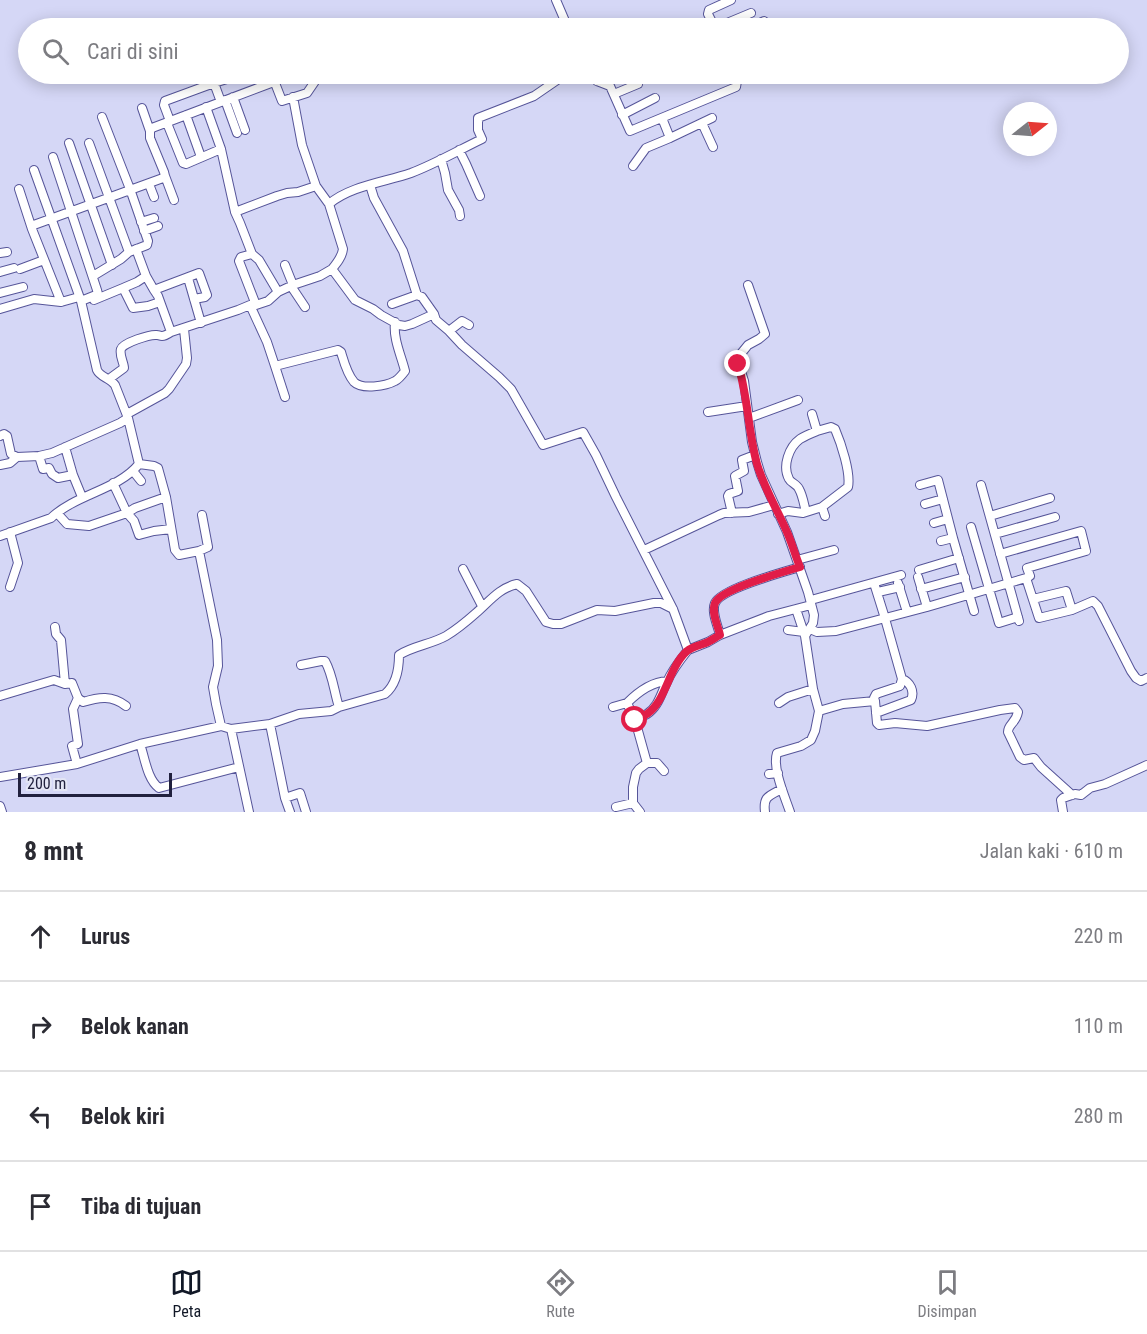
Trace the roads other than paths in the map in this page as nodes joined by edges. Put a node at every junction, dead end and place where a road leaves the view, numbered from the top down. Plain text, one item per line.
1 (556, 0) edge
2 (731, 0) edge
3 (751, 13) dead end
4 (564, 18) edge
5 (710, 18) edge
6 (739, 18) edge
7 (206, 84) edge
8 (221, 84) edge
9 (268, 84) edge
10 (274, 84) edge
11 (314, 84) edge
12 (551, 84) edge
13 (605, 84) edge
14 (638, 84) dead end
15 (736, 84) edge
16 (614, 94) junction
17 (293, 97) junction
18 (655, 98) dead end
19 (226, 100) junction
20 (206, 107) junction
21 (142, 108) dead end
22 (186, 115) junction
23 (622, 115) junction
24 (102, 117) dead end
25 (662, 118) junction
26 (712, 118) dead end
27 (168, 122) junction
28 (702, 123) junction
29 (150, 131) junction
30 (241, 132) dead end
31 (670, 138) junction
32 (69, 143) dead end
33 (89, 143) dead end
34 (712, 147) dead end
35 (646, 148) junction
36 (221, 149) junction
37 (459, 150) junction
38 (632, 154) dead end
39 (53, 157) dead end
40 (201, 158) junction
41 (441, 159) junction
42 (633, 166) dead end
43 (34, 170) dead end
44 (165, 176) junction
45 (149, 184) junction
46 (370, 185) junction
47 (316, 186) junction
48 (19, 189) dead end
49 (130, 189) junction
50 (480, 196) dead end
51 (109, 197) junction
52 (154, 197) dead end
53 (174, 200) dead end
54 (90, 204) junction
55 (329, 204) junction
56 (71, 211) junction
57 (235, 212) junction
58 (460, 216) dead end
59 (154, 218) dead end
60 (51, 219) junction
61 (141, 222) junction
62 (31, 226) junction
63 (158, 226) dead end
64 (144, 231) junction
65 (133, 251) junction
66 (252, 254) junction
67 (44, 260) junction
68 (112, 265) junction
69 (285, 265) dead end
70 (332, 269) junction
71 (0, 272) edge
72 (93, 276) junction
73 (146, 276) junction
74 (188, 278) junction
75 (748, 285) dead end
76 (292, 286) junction
77 (22, 287) dead end
78 (123, 288) junction
79 (154, 290) junction
80 (278, 292) junction
81 (0, 293) edge
82 (417, 295) junction
83 (194, 299) junction
84 (80, 301) junction
85 (61, 302) junction
86 (160, 302) junction
87 (392, 304) dead end
88 (253, 305) junction
89 (305, 307) dead end
90 (0, 309) edge
91 (434, 314) junction
92 (201, 322) junction
93 (395, 322) junction
94 (470, 325) dead end
95 (184, 329) junction
96 (449, 331) junction
97 (171, 332) junction
98 (275, 366) junction
99 (109, 379) junction
100 (285, 397) dead end
101 (798, 400) dead end
102 (747, 406) junction
103 (708, 412) dead end
104 (812, 414) dead end
105 (128, 416) junction
106 (749, 418) junction
107 (817, 431) junction
108 (0, 436) edge
109 (65, 447) junction
110 (755, 455) junction
111 (39, 456) junction
112 (17, 457) junction
113 (139, 464) junction
114 (0, 465) edge
115 (133, 471) junction
116 (73, 475) junction
117 (141, 481) dead end
118 (113, 483) junction
119 (920, 485) dead end
120 (981, 485) dead end
121 (82, 497) junction
122 (166, 497) junction
123 (1050, 498) dead end
124 (943, 499) junction
125 (925, 504) dead end
126 (774, 505) junction
127 (822, 507) junction
128 (806, 512) junction
129 (57, 513) junction
130 (127, 513) junction
131 (732, 513) junction
132 (778, 514) junction
133 (202, 515) dead end
134 (825, 516) dead end
135 (990, 516) junction
136 (1055, 517) dead end
137 (948, 519) junction
138 (934, 523) dead end
139 (971, 527) dead end
140 (171, 529) junction
141 (10, 532) junction
142 (995, 534) junction
143 (0, 536) edge
144 (953, 538) junction
145 (941, 541) dead end
146 (644, 550) junction
147 (834, 550) dead end
148 (199, 551) junction
149 (1000, 554) junction
150 (959, 558) junction
151 (798, 564) junction
152 (463, 568) dead end
153 (965, 577) junction
154 (1026, 578) junction
155 (900, 582) junction
156 (874, 583) junction
157 (1008, 583) junction
158 (10, 587) dead end
159 (921, 589) junction
160 (988, 589) junction
161 (878, 592) dead end
162 (970, 594) junction
163 (1033, 599) junction
164 (811, 602) junction
165 (482, 606) junction
166 (927, 607) junction
167 (673, 609) junction
168 (796, 609) junction
169 (1072, 610) junction
170 (974, 611) dead end
171 (907, 612) junction
172 (885, 618) junction
173 (55, 627) dead end
174 (788, 630) dead end
175 (806, 632) junction
176 (720, 635) junction
177 (688, 650) junction
178 (301, 665) dead end
179 (1147, 678) edge
180 (902, 680) junction
181 (667, 681) junction
182 (65, 684) junction
183 (813, 689) junction
184 (0, 696) edge
185 (78, 698) junction
186 (875, 701) junction
187 (627, 703) junction
188 (779, 703) dead end
189 (126, 706) dead end
190 (339, 707) junction
191 (613, 707) dead end
192 (819, 711) junction
193 (876, 713) junction
194 (635, 720) junction
195 (270, 724) junction
196 (221, 726) junction
197 (231, 729) junction
198 (140, 744) junction
199 (77, 764) junction
200 (647, 764) junction
201 (1147, 765) edge
202 (239, 767) junction
203 (664, 771) dead end
204 (778, 773) junction
205 (769, 774) dead end
206 (0, 777) edge
207 (782, 789) junction
208 (1072, 795) junction
209 (285, 798) junction
210 (633, 803) junction
211 (0, 806) edge
212 (616, 807) dead end
213 (2, 812) edge
214 (249, 812) edge
215 (290, 812) edge
216 (306, 812) edge
217 (640, 812) edge
218 (765, 812) edge
219 (790, 812) edge
220 (1063, 812) edge

1 - 4 street
2 - 5 street
3 - 6 street
7 - 27 street
8 - 19 street
9 - 19 street
10 - 17 street
11 - 17 street
12 - 37 street
13 - 16 street
14 - 16 street
15 - 25 street
16 - 23 street
17 - 47 street
18 - 23 street
19 - 20 street
19 - 30 street
20 - 22 street
20 - 36 street
21 - 29 street
22 - 27 street
22 - 40 street
23 - 25 street
24 - 49 street
25 - 31 street
26 - 28 street
27 - 29 street
27 - 40 street
28 - 31 street
28 - 34 street
29 - 44 street
31 - 35 street
32 - 54 street
33 - 51 street
35 - 38 street
35 - 42 street
36 - 40 street
36 - 57 street
37 - 41 street
37 - 50 street
39 - 56 street
41 - 46 street
41 - 58 street
43 - 60 street
44 - 45 street
44 - 53 street
45 - 49 street
45 - 52 street
46 - 55 street
46 - 82 street
47 - 55 street
47 - 57 street
48 - 62 street
49 - 51 street
49 - 61 street
51 - 54 street
51 - 65 street
54 - 56 street
54 - 68 street
55 - 70 street
56 - 60 street
56 - 72 street
57 - 66 street
59 - 61 street
60 - 62 street
60 - 84 street
61 - 64 street
62 - 67 street
63 - 64 street
64 - 65 street
65 - 68 street
65 - 73 street
66 - 80 street
66 - 88 street
67 - 71 street
67 - 85 street
68 - 72 street
69 - 76 street
70 - 76 street
70 - 93 street
72 - 84 street
73 - 78 street
73 - 79 street
74 - 79 street
74 - 83 street
74 - 83 street
75 - 102 street
76 - 80 street
76 - 89 street
77 - 81 street
78 - 84 street
78 - 86 street
79 - 86 street
80 - 88 street
82 - 87 street
82 - 91 street
83 - 92 street
84 - 85 street
84 - 99 street
85 - 90 street
86 - 97 street
88 - 92 street
88 - 98 street
91 - 93 street
91 - 96 street
92 - 95 street
93 - 98 street
94 - 96 street
95 - 97 street
95 - 105 street
96 - 146 street
97 - 99 street
98 - 100 street
99 - 105 street
101 - 106 street
102 - 103 street
102 - 106 street
104 - 107 street
105 - 109 street
105 - 113 street
106 - 110 street
107 - 127 street
107 - 128 street
108 - 112 street
109 - 111 street
109 - 116 street
110 - 126 street
110 - 131 street
111 - 112 street
111 - 116 street
112 - 114 street
113 - 115 street
113 - 122 street
115 - 117 street
115 - 118 street
116 - 121 street
118 - 121 street
118 - 130 street
119 - 124 street
120 - 135 street
121 - 129 street
122 - 130 street
122 - 140 street
123 - 135 street
124 - 125 street
124 - 137 street
126 - 131 street
126 - 132 street
127 - 128 street
127 - 134 street
128 - 132 street
129 - 130 street
129 - 141 street
130 - 140 street
131 - 146 street
132 - 151 street
133 - 148 street
135 - 142 street
136 - 142 street
137 - 138 street
137 - 144 street
139 - 160 street
140 - 148 street
141 - 143 street
141 - 158 street
142 - 149 street
144 - 145 street
144 - 150 street
146 - 167 street
147 - 151 street
148 - 196 street
149 - 154 street
149 - 157 street
150 - 153 street
150 - 159 street
151 - 164 street
151 - 176 street
152 - 165 street
153 - 159 street
153 - 162 street
154 - 157 street
154 - 163 street
155 - 156 street
155 - 161 street
155 - 171 street
156 - 164 street
156 - 172 street
157 - 160 street
157 - 160 street
159 - 166 street
160 - 162 street
162 - 166 street
162 - 170 street
163 - 169 street
163 - 169 street
164 - 168 street
164 - 175 street
165 - 167 street
165 - 190 street
166 - 171 street
167 - 177 street
168 - 175 street
168 - 176 street
169 - 179 street
171 - 172 street
172 - 175 street
172 - 180 street
173 - 182 street
174 - 175 street
175 - 183 street
176 - 177 street
177 - 181 street
178 - 190 street
180 - 186 street
180 - 193 street
181 - 187 street
181 - 194 street
182 - 184 street
182 - 185 street
183 - 188 street
183 - 192 street
185 - 189 street
185 - 199 street
186 - 192 street
186 - 193 street
187 - 191 street
187 - 194 street
190 - 195 street
192 - 204 street
193 - 208 street
194 - 200 street
195 - 197 street
195 - 209 street
196 - 197 street
196 - 198 street
197 - 202 street
198 - 199 street
198 - 202 street
199 - 206 street
200 - 203 street
200 - 210 street
201 - 208 street
202 - 214 street
204 - 205 street
204 - 207 street
207 - 218 street
207 - 219 street
208 - 220 street
209 - 215 street
209 - 216 street
210 - 212 street
210 - 217 street
211 - 213 street

